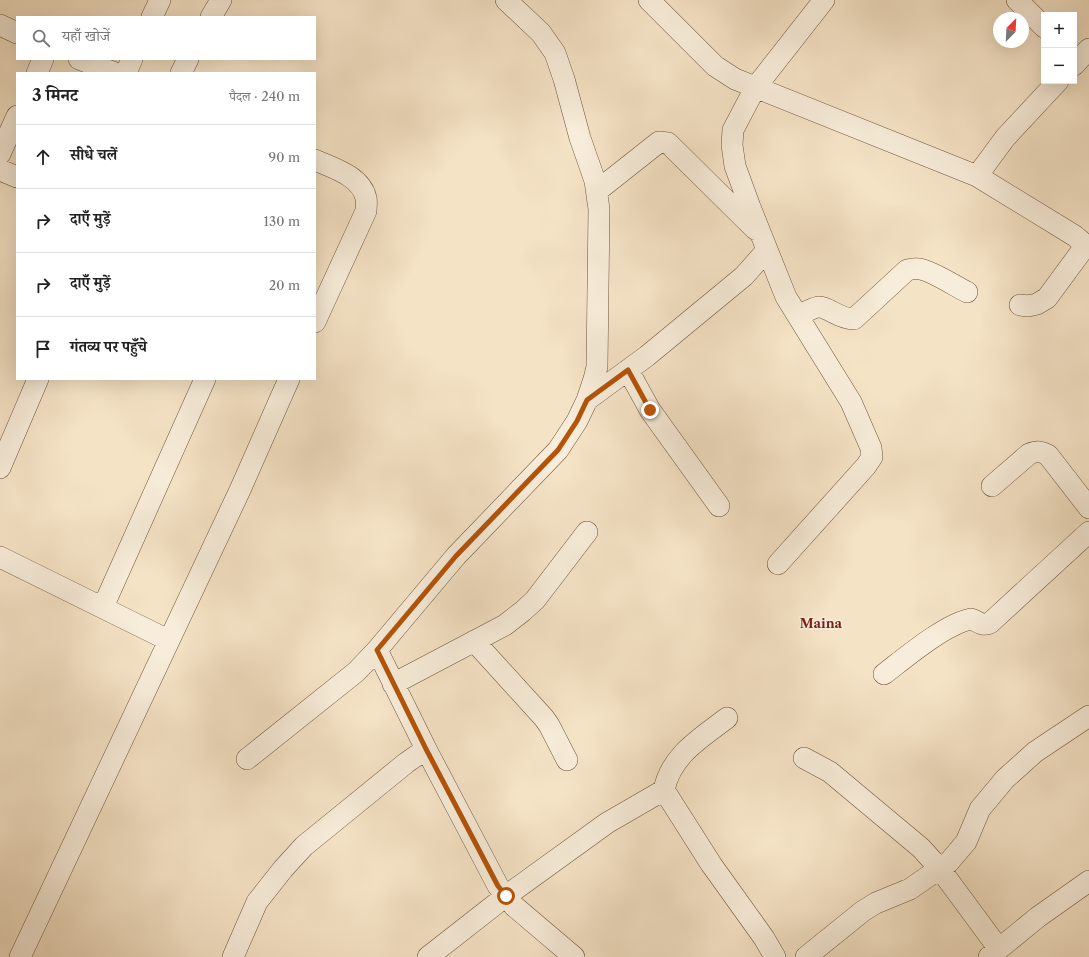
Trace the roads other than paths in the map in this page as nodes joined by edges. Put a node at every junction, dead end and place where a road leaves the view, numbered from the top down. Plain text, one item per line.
1 (160, 0) edge
2 (221, 0) edge
3 (506, 0) edge
4 (649, 0) edge
5 (824, 0) edge
6 (1016, 0) edge
7 (152, 16) edge
8 (212, 16) edge
9 (0, 24) edge
10 (1041, 24) edge
11 (16, 32) edge
12 (43, 60) edge
13 (82, 60) edge
14 (132, 60) edge
15 (188, 60) edge
16 (37, 72) edge
17 (112, 72) edge
18 (126, 72) edge
19 (182, 72) edge
20 (1055, 84) edge
21 (755, 88) junction
22 (16, 118) edge
23 (0, 154) edge
24 (316, 160) edge
25 (0, 170) edge
26 (977, 176) junction
27 (16, 177) edge
28 (597, 191) junction
29 (764, 243) junction
30 (1088, 246) edge
31 (967, 292) dead end
32 (1020, 305) dead end
33 (798, 316) junction
34 (316, 320) edge
35 (628, 370) junction
36 (38, 380) edge
37 (205, 380) edge
38 (289, 380) edge
39 (587, 400) junction
40 (0, 468) edge
41 (992, 486) dead end
42 (719, 506) dead end
43 (1089, 508) edge
44 (587, 532) dead end
45 (1089, 532) edge
46 (0, 557) edge
47 (778, 564) dead end
48 (104, 608) junction
49 (168, 640) junction
50 (474, 641) junction
51 (377, 650) junction
52 (884, 674) dead end
53 (393, 684) junction
54 (1089, 716) edge
55 (727, 718) dead end
56 (426, 749) junction
57 (804, 758) dead end
58 (247, 759) dead end
59 (567, 760) dead end
60 (664, 790) junction
61 (940, 868) junction
62 (1089, 881) edge
63 (506, 896) junction
64 (994, 953) edge
65 (20, 957) edge
66 (232, 957) edge
67 (428, 957) edge
68 (574, 957) edge
69 (775, 957) edge
70 (806, 957) edge

1 - 7 street
2 - 8 street
3 - 28 street
4 - 21 street
5 - 21 street
6 - 10 street
9 - 11 street
12 - 16 street
13 - 17 street
14 - 18 street
15 - 19 street
20 - 26 street
21 - 26 street
21 - 29 street
22 - 23 street
24 - 34 street
25 - 27 street
26 - 30 street
28 - 29 street
28 - 39 street
29 - 33 street
29 - 35 street
30 - 32 street
31 - 33 street
33 - 47 street
35 - 39 street
35 - 42 street
36 - 40 street
37 - 48 street
38 - 49 street
39 - 51 street
41 - 43 street
44 - 50 street
45 - 52 street
46 - 48 street
48 - 49 street
49 - 65 street
50 - 53 street
50 - 59 street
51 - 53 street
51 - 58 street
53 - 56 street
54 - 61 street
55 - 60 street
56 - 63 street
56 - 66 street
57 - 61 street
60 - 63 street
60 - 69 street
61 - 64 street
61 - 70 street
62 - 64 street
63 - 67 street
63 - 68 street

